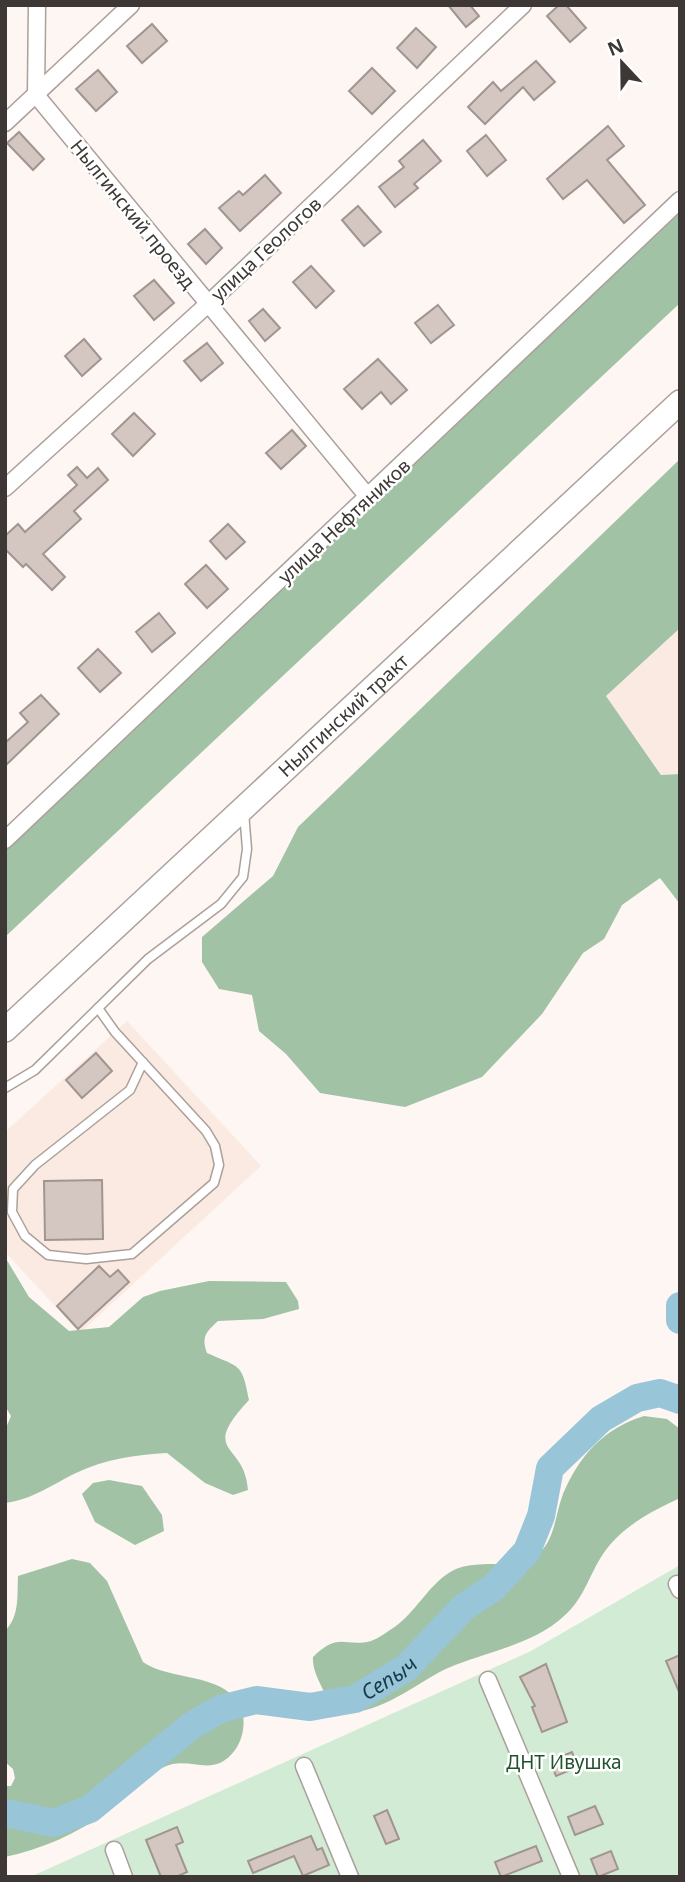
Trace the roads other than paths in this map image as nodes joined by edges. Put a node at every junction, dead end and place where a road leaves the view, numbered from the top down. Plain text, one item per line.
1 (37, 5) edge
2 (131, 5) edge
3 (523, 5) edge
4 (36, 95) junction
5 (5, 123) edge
6 (680, 200) edge
7 (208, 304) junction
8 (680, 402) edge
9 (5, 488) edge
10 (369, 498) junction
11 (243, 808) junction
12 (5, 840) edge
13 (99, 1008) junction
14 (5, 1030) edge
15 (142, 1062) junction
16 (5, 1088) edge
17 (488, 1680) dead end
18 (304, 1766) dead end
19 (114, 1850) dead end
20 (124, 1877) edge
21 (350, 1877) edge
22 (571, 1877) edge

1 - 4 street
2 - 4 street
3 - 7 street, улица Геологов
4 - 5 street
4 - 7 street, Нылгинский проезд
6 - 10 street, улица Нефтяников
7 - 9 street, улица Геологов
7 - 10 street, Нылгинский проезд
8 - 11 main road, Нылгинский тракт
10 - 12 street, улица Нефтяников
11 - 13 lane
11 - 14 main road, Нылгинский тракт
13 - 15 lane
13 - 16 lane
15 - 15 lane
17 - 22 street
18 - 21 street
19 - 20 street

